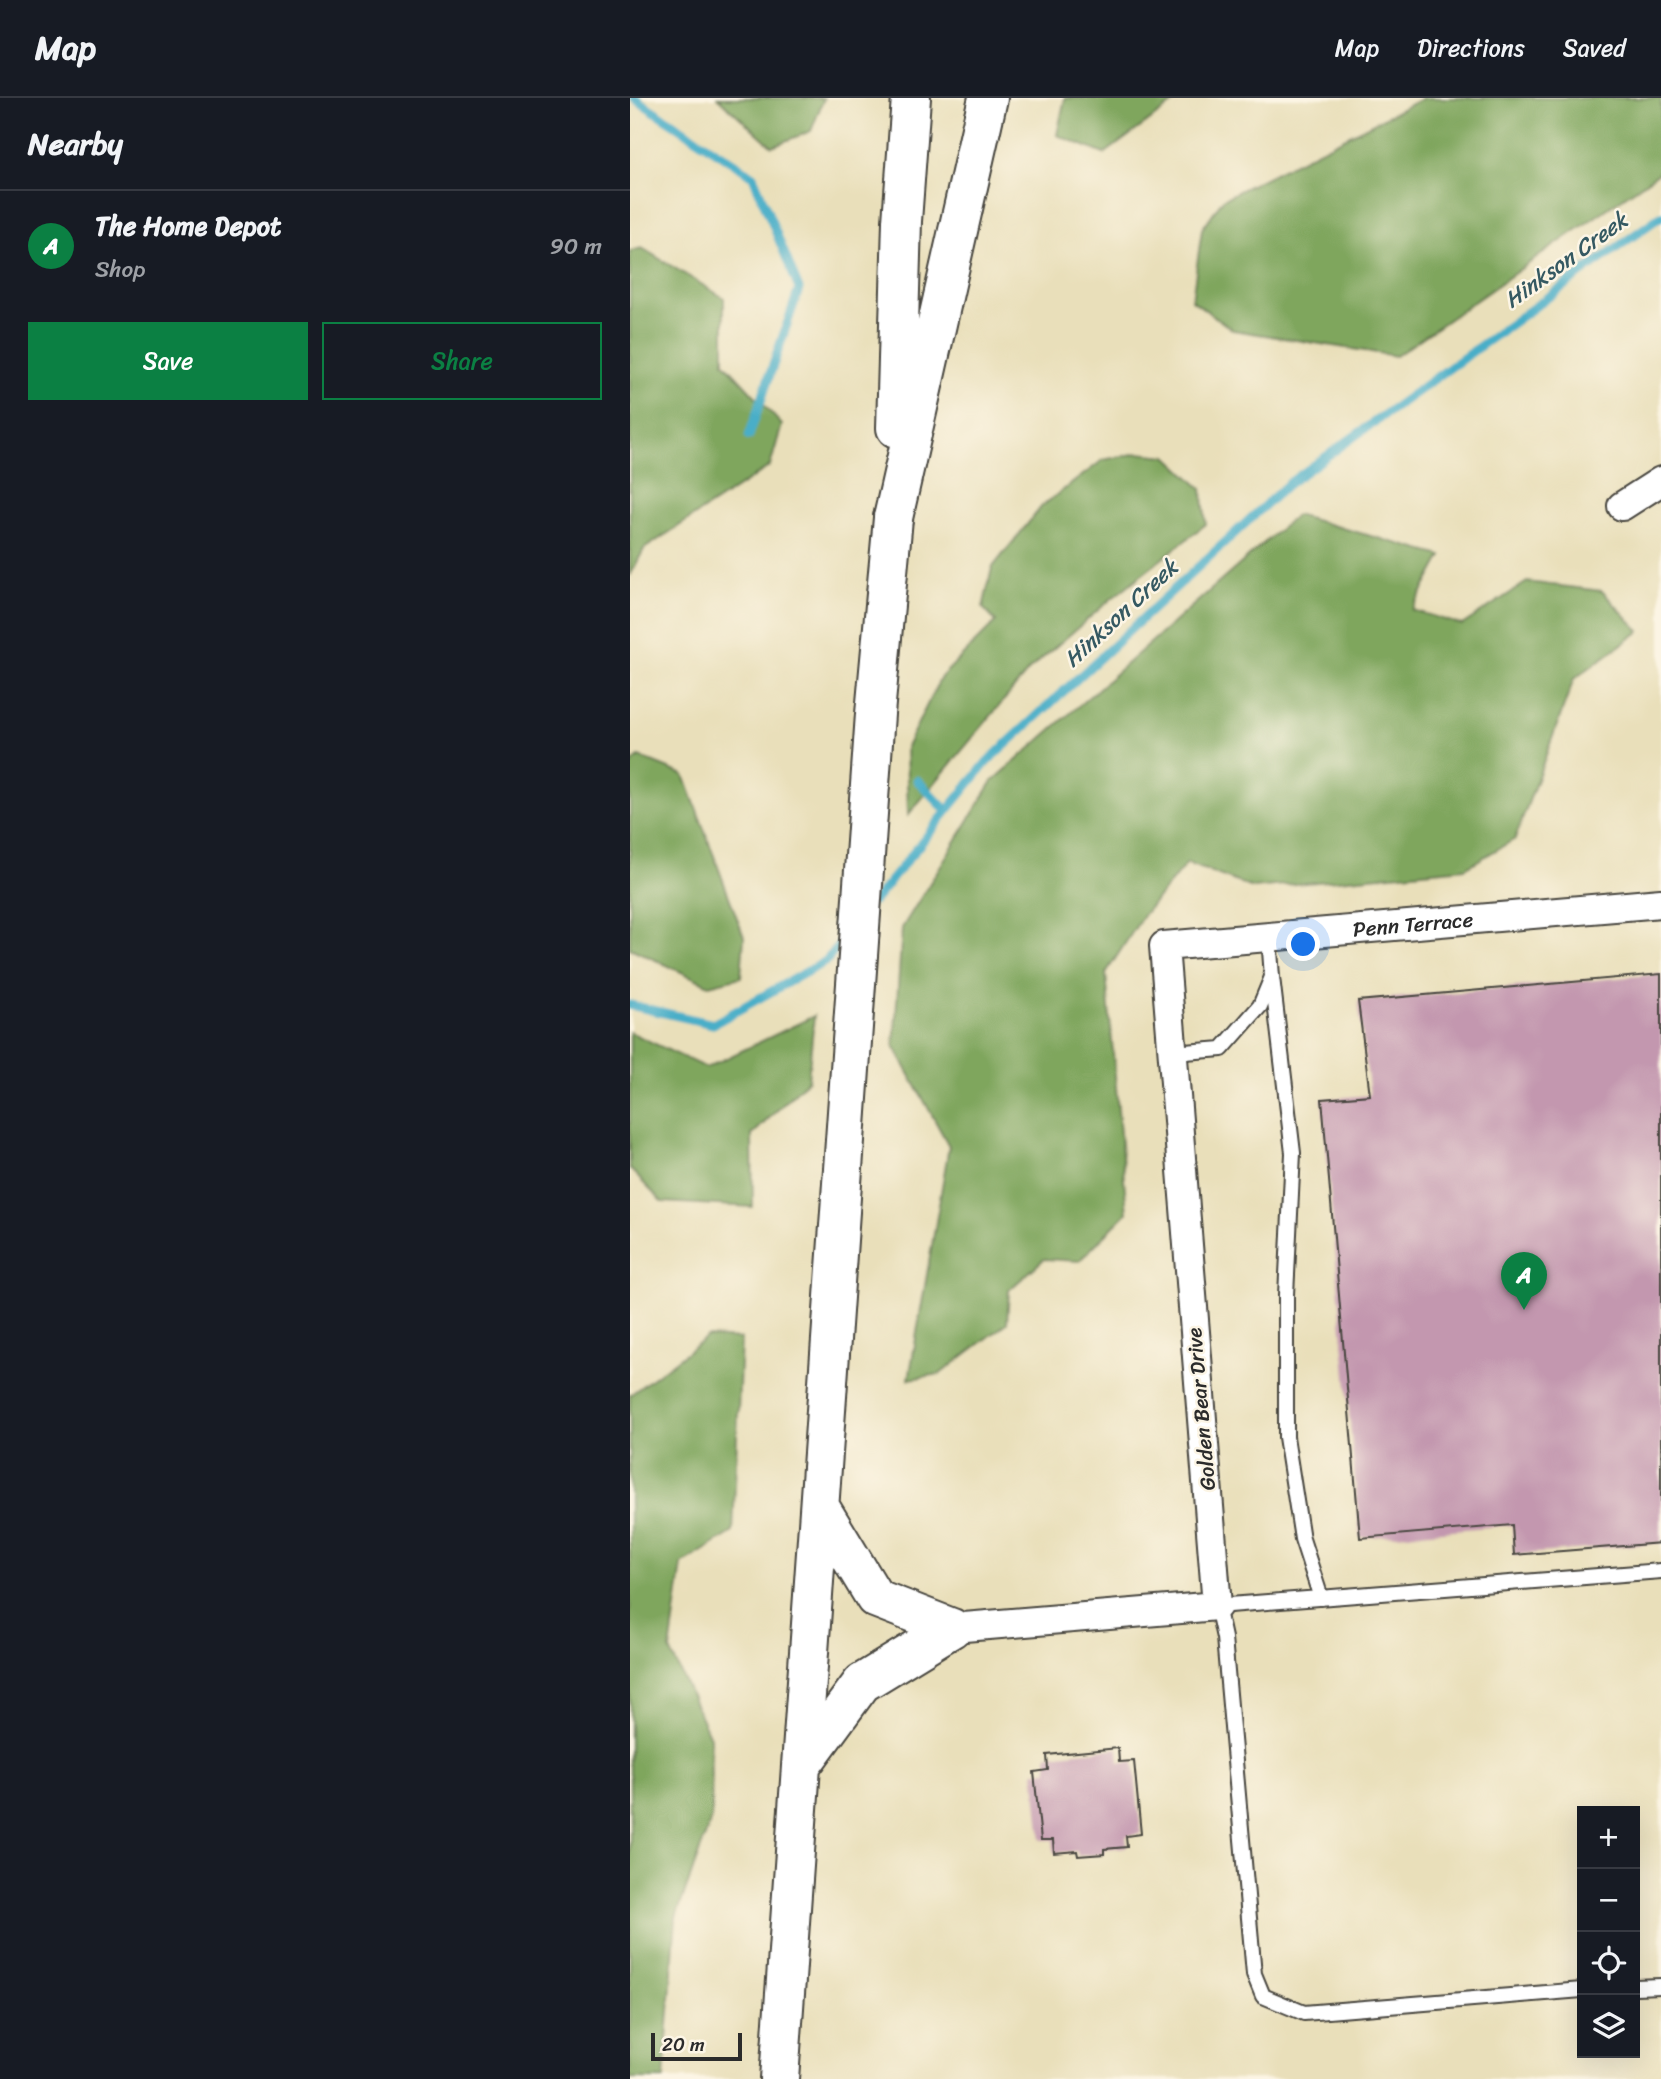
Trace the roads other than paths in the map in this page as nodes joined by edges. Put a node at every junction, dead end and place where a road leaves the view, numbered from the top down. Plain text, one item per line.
1 (911, 98) edge
2 (988, 98) edge
3 (1661, 481) edge
4 (1622, 506) dead end
5 (894, 517) junction
6 (1661, 903) edge
7 (1269, 937) junction
8 (1164, 946) joint
9 (1272, 978) junction
10 (1173, 1053) junction
11 (820, 1507) junction
12 (1661, 1570) edge
13 (1321, 1598) junction
14 (1217, 1606) junction
15 (952, 1628) junction
16 (801, 1766) junction
17 (1661, 1986) edge
18 (1640, 1987) edge
19 (1577, 1990) edge
20 (779, 2079) edge

1 - 5 highway
2 - 5 highway
3 - 4 street
5 - 11 highway
6 - 7 street, Penn Terrace
7 - 8 street, Penn Terrace
7 - 9 lane
8 - 10 street, Golden Bear Drive
9 - 10 lane
9 - 13 lane
10 - 14 street, Golden Bear Drive
11 - 15 highway
11 - 16 highway
12 - 13 lane
13 - 14 lane
14 - 15 street
14 - 19 lane
15 - 16 highway
16 - 20 highway
17 - 18 lane

